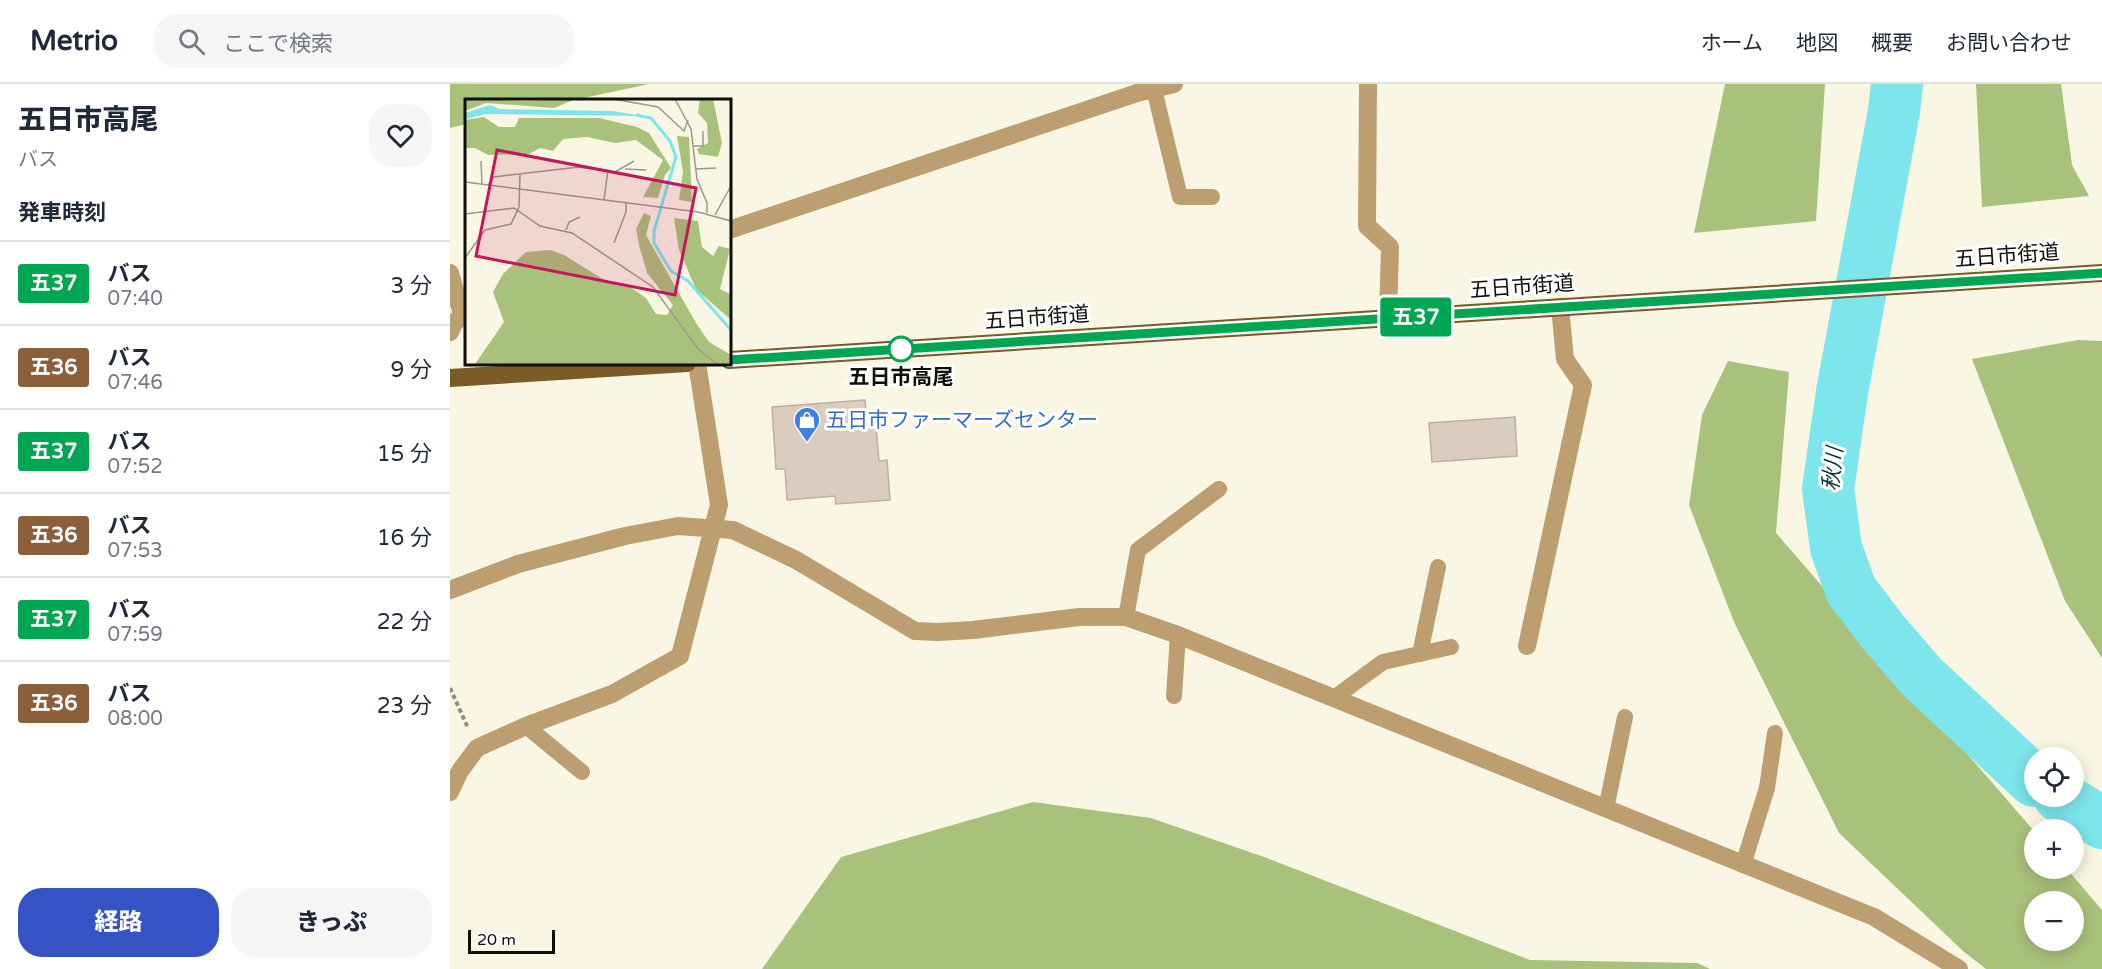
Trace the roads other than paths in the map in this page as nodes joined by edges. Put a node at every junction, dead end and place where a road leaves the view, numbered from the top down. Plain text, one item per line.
1 (1174, 84) edge
2 (1368, 84) edge
3 (1154, 89) junction
4 (1212, 197) dead end
5 (730, 230) edge
6 (450, 273) edge
7 (2102, 273) edge
8 (1560, 307) junction
9 (464, 313) edge
10 (1388, 318) junction
11 (450, 332) edge
12 (730, 360) edge
13 (671, 364) edge
14 (697, 364) edge
15 (450, 378) edge
16 (1219, 489) dead end
17 (713, 529) junction
18 (1438, 567) dead end
19 (450, 590) edge
20 (1126, 617) junction
21 (1178, 635) junction
22 (1527, 646) dead end
23 (1451, 647) dead end
24 (1420, 654) junction
25 (1174, 696) dead end
26 (1334, 698) junction
27 (1625, 717) dead end
28 (526, 726) junction
29 (1775, 733) dead end
30 (582, 772) dead end
31 (450, 792) edge
32 (1606, 809) junction
33 (1743, 864) junction
34 (1959, 969) edge

1 - 3 street
2 - 10 street
3 - 4 lane
3 - 5 street
6 - 9 street
7 - 8 main road, 五日市街道
8 - 10 main road, 五日市街道
8 - 22 street
9 - 11 street
10 - 12 main road, 五日市街道
13 - 15 main road
14 - 17 street
16 - 20 lane
17 - 19 street
17 - 20 street
17 - 28 street
18 - 24 lane
20 - 21 street
21 - 25 lane
21 - 26 street
23 - 24 lane
24 - 26 lane
26 - 32 street
27 - 32 lane
28 - 30 lane
28 - 31 street
29 - 33 lane
32 - 33 street
33 - 34 street

